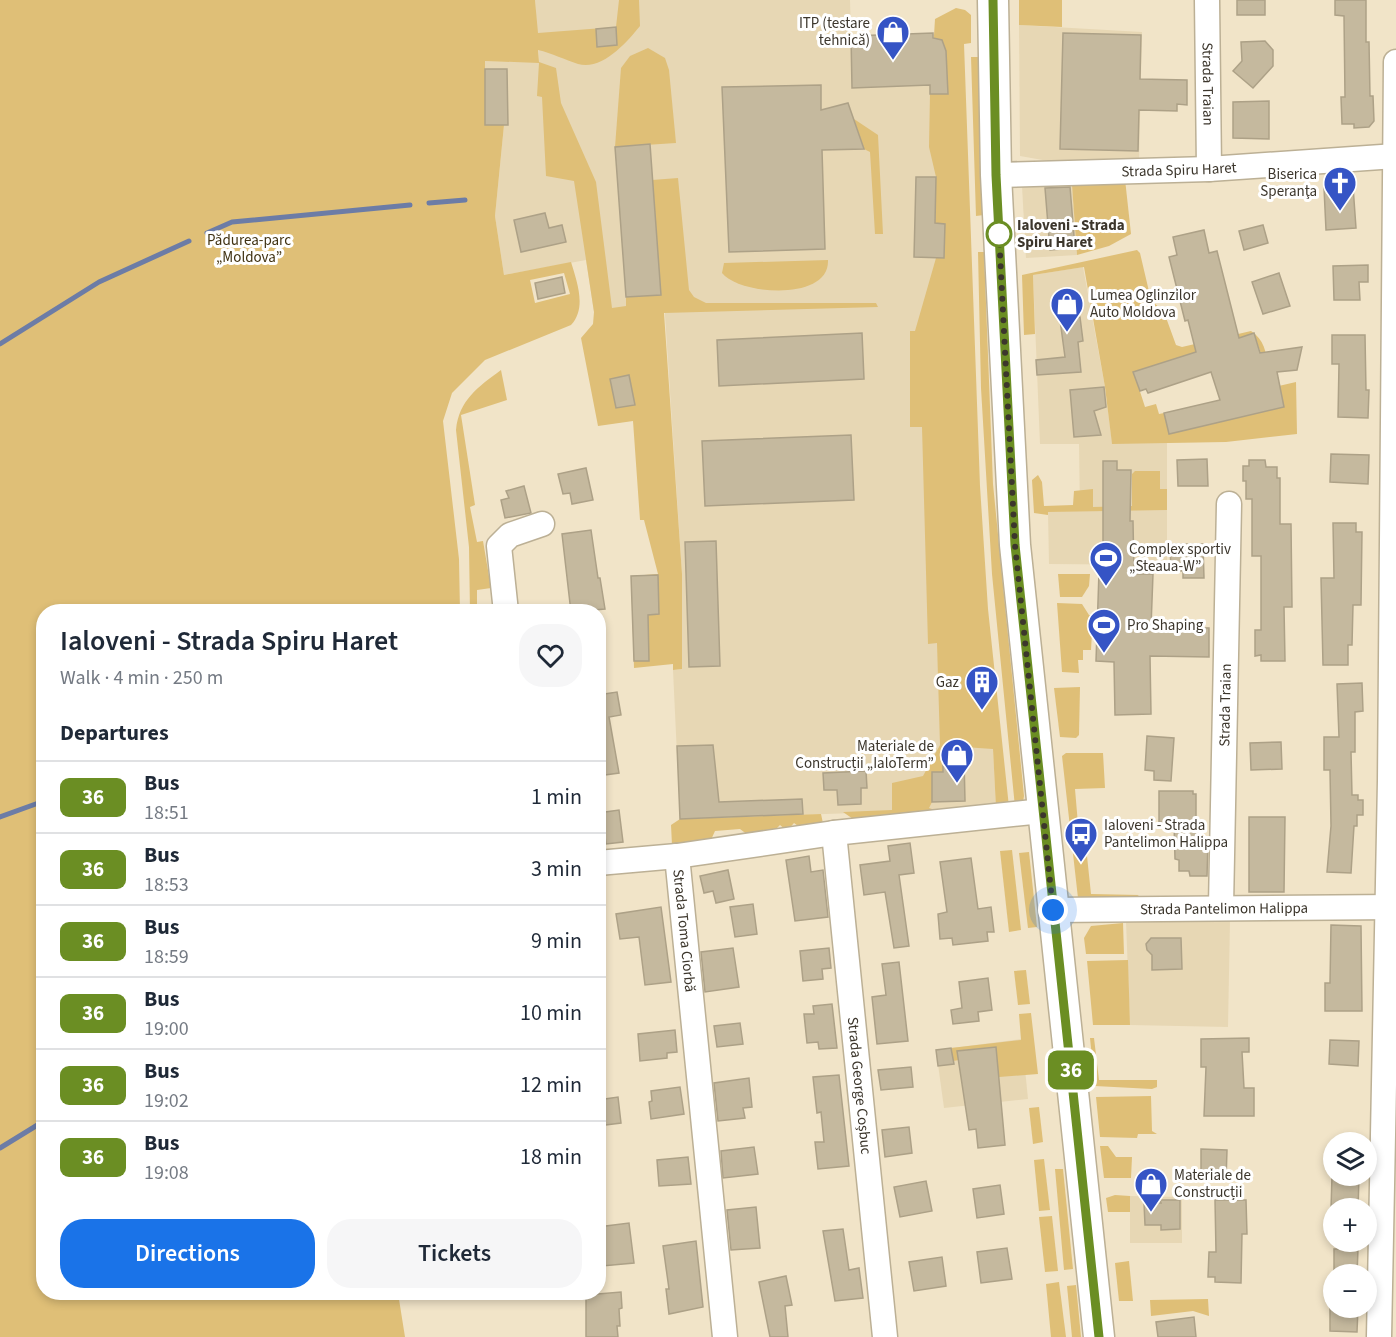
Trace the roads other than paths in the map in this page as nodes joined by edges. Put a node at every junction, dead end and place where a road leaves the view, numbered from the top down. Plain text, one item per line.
1 (993, 0) edge
2 (1207, 0) edge
3 (1396, 62) edge
4 (1395, 156) edge
5 (1209, 169) junction
6 (996, 175) junction
7 (1229, 504) dead end
8 (542, 524) dead end
9 (505, 604) edge
10 (1042, 812) junction
11 (834, 833) junction
12 (677, 856) junction
13 (606, 861) edge
14 (1221, 906) junction
15 (1391, 907) edge
16 (1053, 910) junction
17 (725, 1337) edge
18 (885, 1337) edge
19 (1099, 1337) edge
20 (1379, 1337) edge

1 - 6 main road
2 - 5 street, Strada Traian
3 - 4 street
4 - 5 street, Strada Spiru Haret
4 - 15 street
5 - 6 street, Strada Spiru Haret
6 - 10 main road
7 - 14 street, Strada Traian
8 - 9 street
10 - 11 street, Strada Toma Ciorbă
10 - 16 main road
11 - 12 street, Strada Toma Ciorbă
11 - 18 street, Strada George Coșbuc
12 - 13 street
12 - 17 street, Strada Toma Ciorbă
14 - 15 street, Strada Pantelimon Halippa
14 - 16 street, Strada Pantelimon Halippa
15 - 20 street
16 - 19 main road

